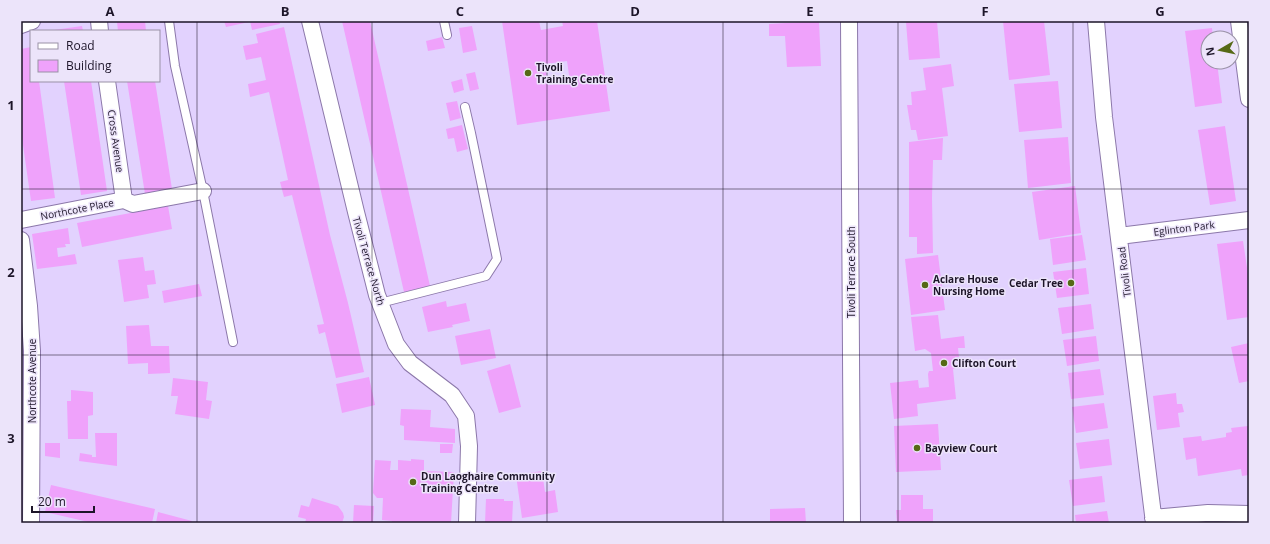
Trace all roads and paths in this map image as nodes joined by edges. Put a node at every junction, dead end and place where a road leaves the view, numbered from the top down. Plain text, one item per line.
1 (32, 21) edge
2 (169, 21) edge
3 (310, 21) edge
4 (444, 21) edge
5 (849, 21) edge
6 (1096, 21) edge
7 (1239, 21) edge
8 (21, 25) edge
9 (447, 35) dead end
10 (107, 82) edge
11 (1249, 99) edge
12 (464, 107) dead end
13 (203, 191) junction
14 (124, 200) junction
15 (21, 220) edge
16 (1249, 220) edge
17 (1119, 236) junction
18 (21, 240) edge
19 (380, 303) junction
20 (233, 342) dead end
21 (1249, 514) edge
22 (1154, 521) edge
23 (31, 523) edge
24 (467, 523) edge
25 (852, 523) edge

1 - 8 street
2 - 13 lane
3 - 19 street, Tivoli Terrace North
4 - 9 lane
5 - 25 street, Tivoli Terrace South
6 - 17 street, Tivoli Road
7 - 11 street
10 - 14 street, Cross Avenue
12 - 19 lane
13 - 14 street, Northcote Place
13 - 20 lane
14 - 15 street, Northcote Place
16 - 17 street, Eglinton Park
17 - 22 street, Tivoli Road
18 - 23 street, Northcote Avenue
19 - 24 street, Tivoli Terrace North
21 - 22 street

